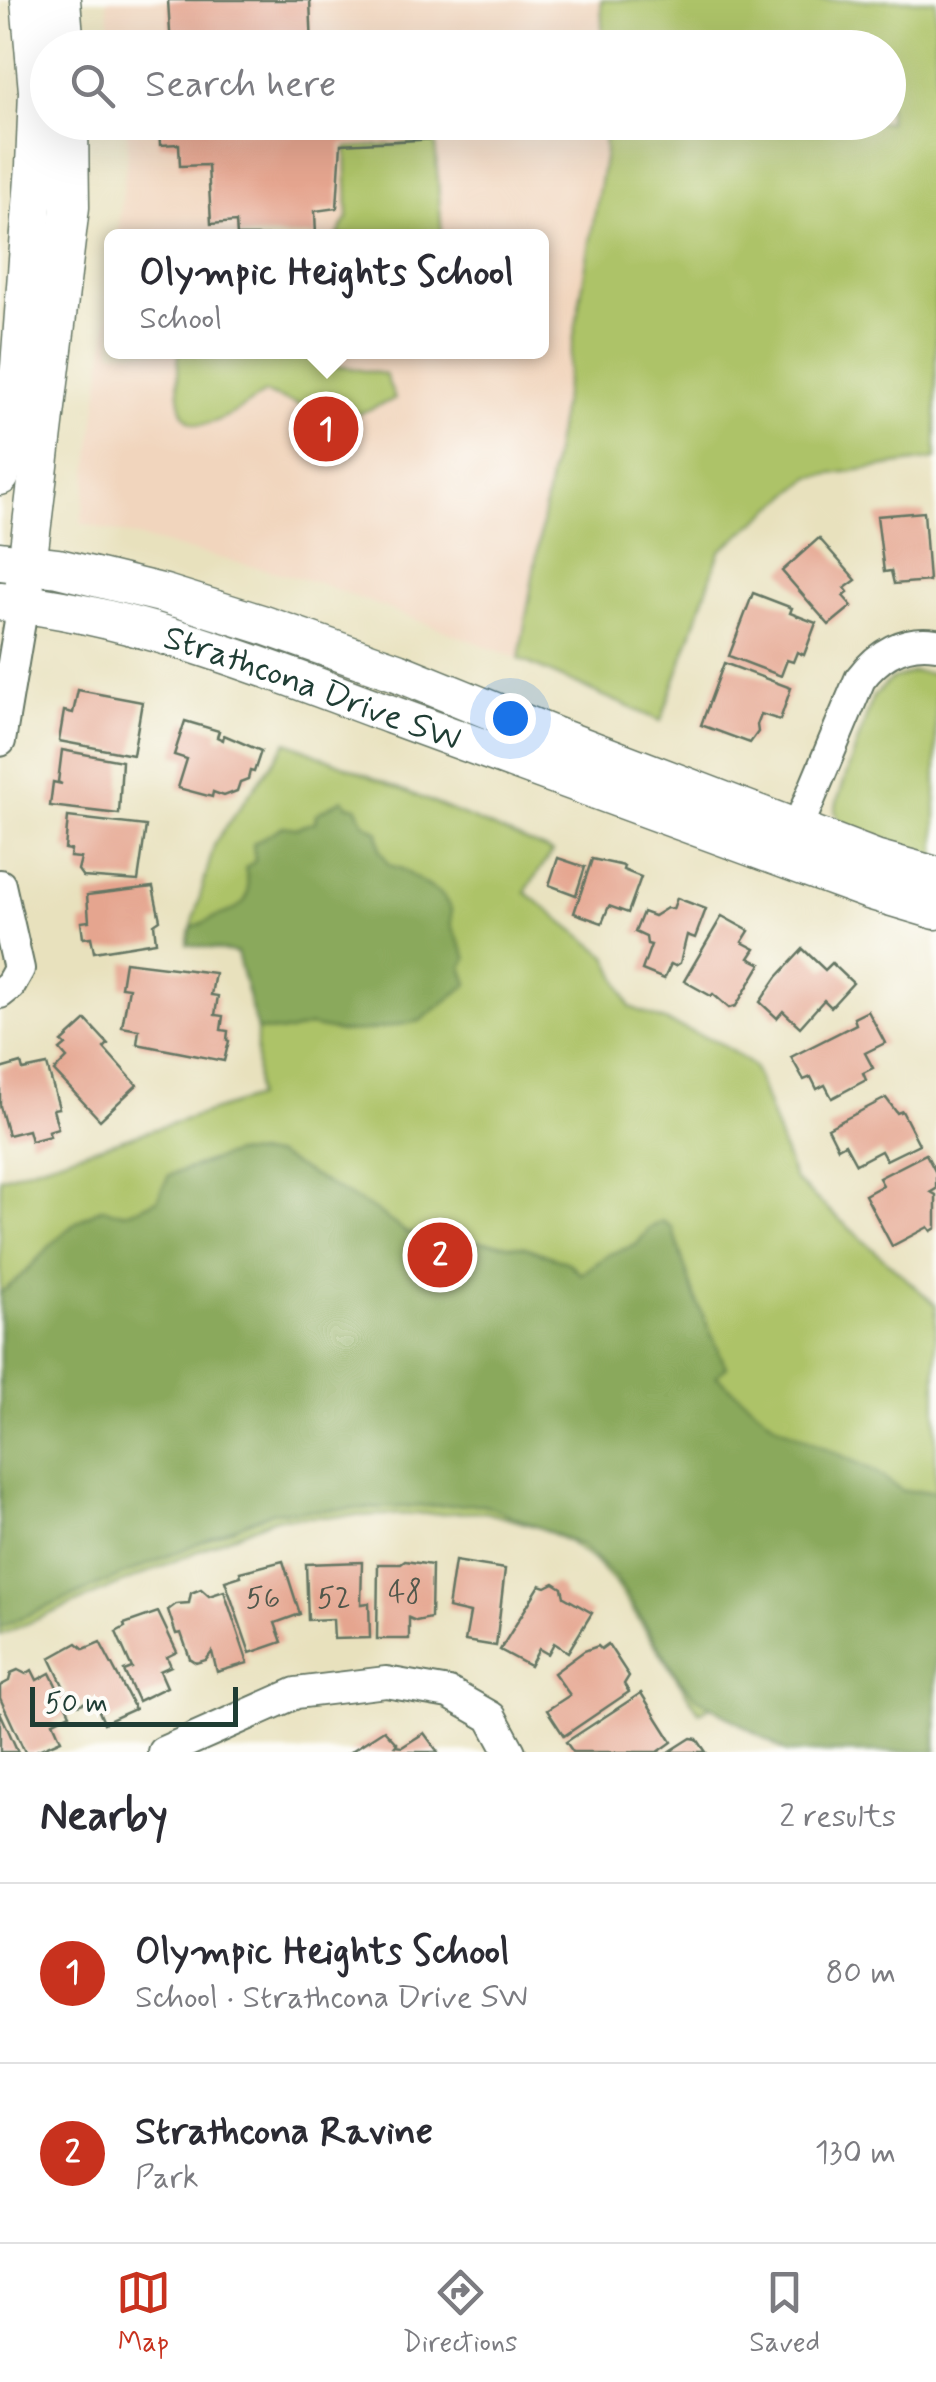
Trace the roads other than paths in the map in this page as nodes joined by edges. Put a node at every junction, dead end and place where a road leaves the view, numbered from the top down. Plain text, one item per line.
1 (30, 0) edge
2 (61, 0) edge
3 (33, 30) edge
4 (64, 30) edge
5 (35, 140) edge
6 (69, 140) edge
7 (20, 367) junction
8 (0, 408) edge
9 (0, 476) edge
10 (14, 563) edge
11 (11, 602) edge
12 (936, 644) edge
13 (0, 741) edge
14 (798, 828) junction
15 (936, 876) edge
16 (0, 885) edge
17 (936, 910) edge
18 (0, 992) edge
19 (163, 1752) edge
20 (510, 1752) edge

1 - 3 street
2 - 4 street
5 - 7 street
6 - 10 street
7 - 8 street
7 - 9 street
10 - 11 street
10 - 14 street, Strathcona Drive SW
11 - 13 street
11 - 17 street, Strathcona Drive SW
12 - 14 street
14 - 15 street, Strathcona Drive SW
16 - 18 street
19 - 20 street

